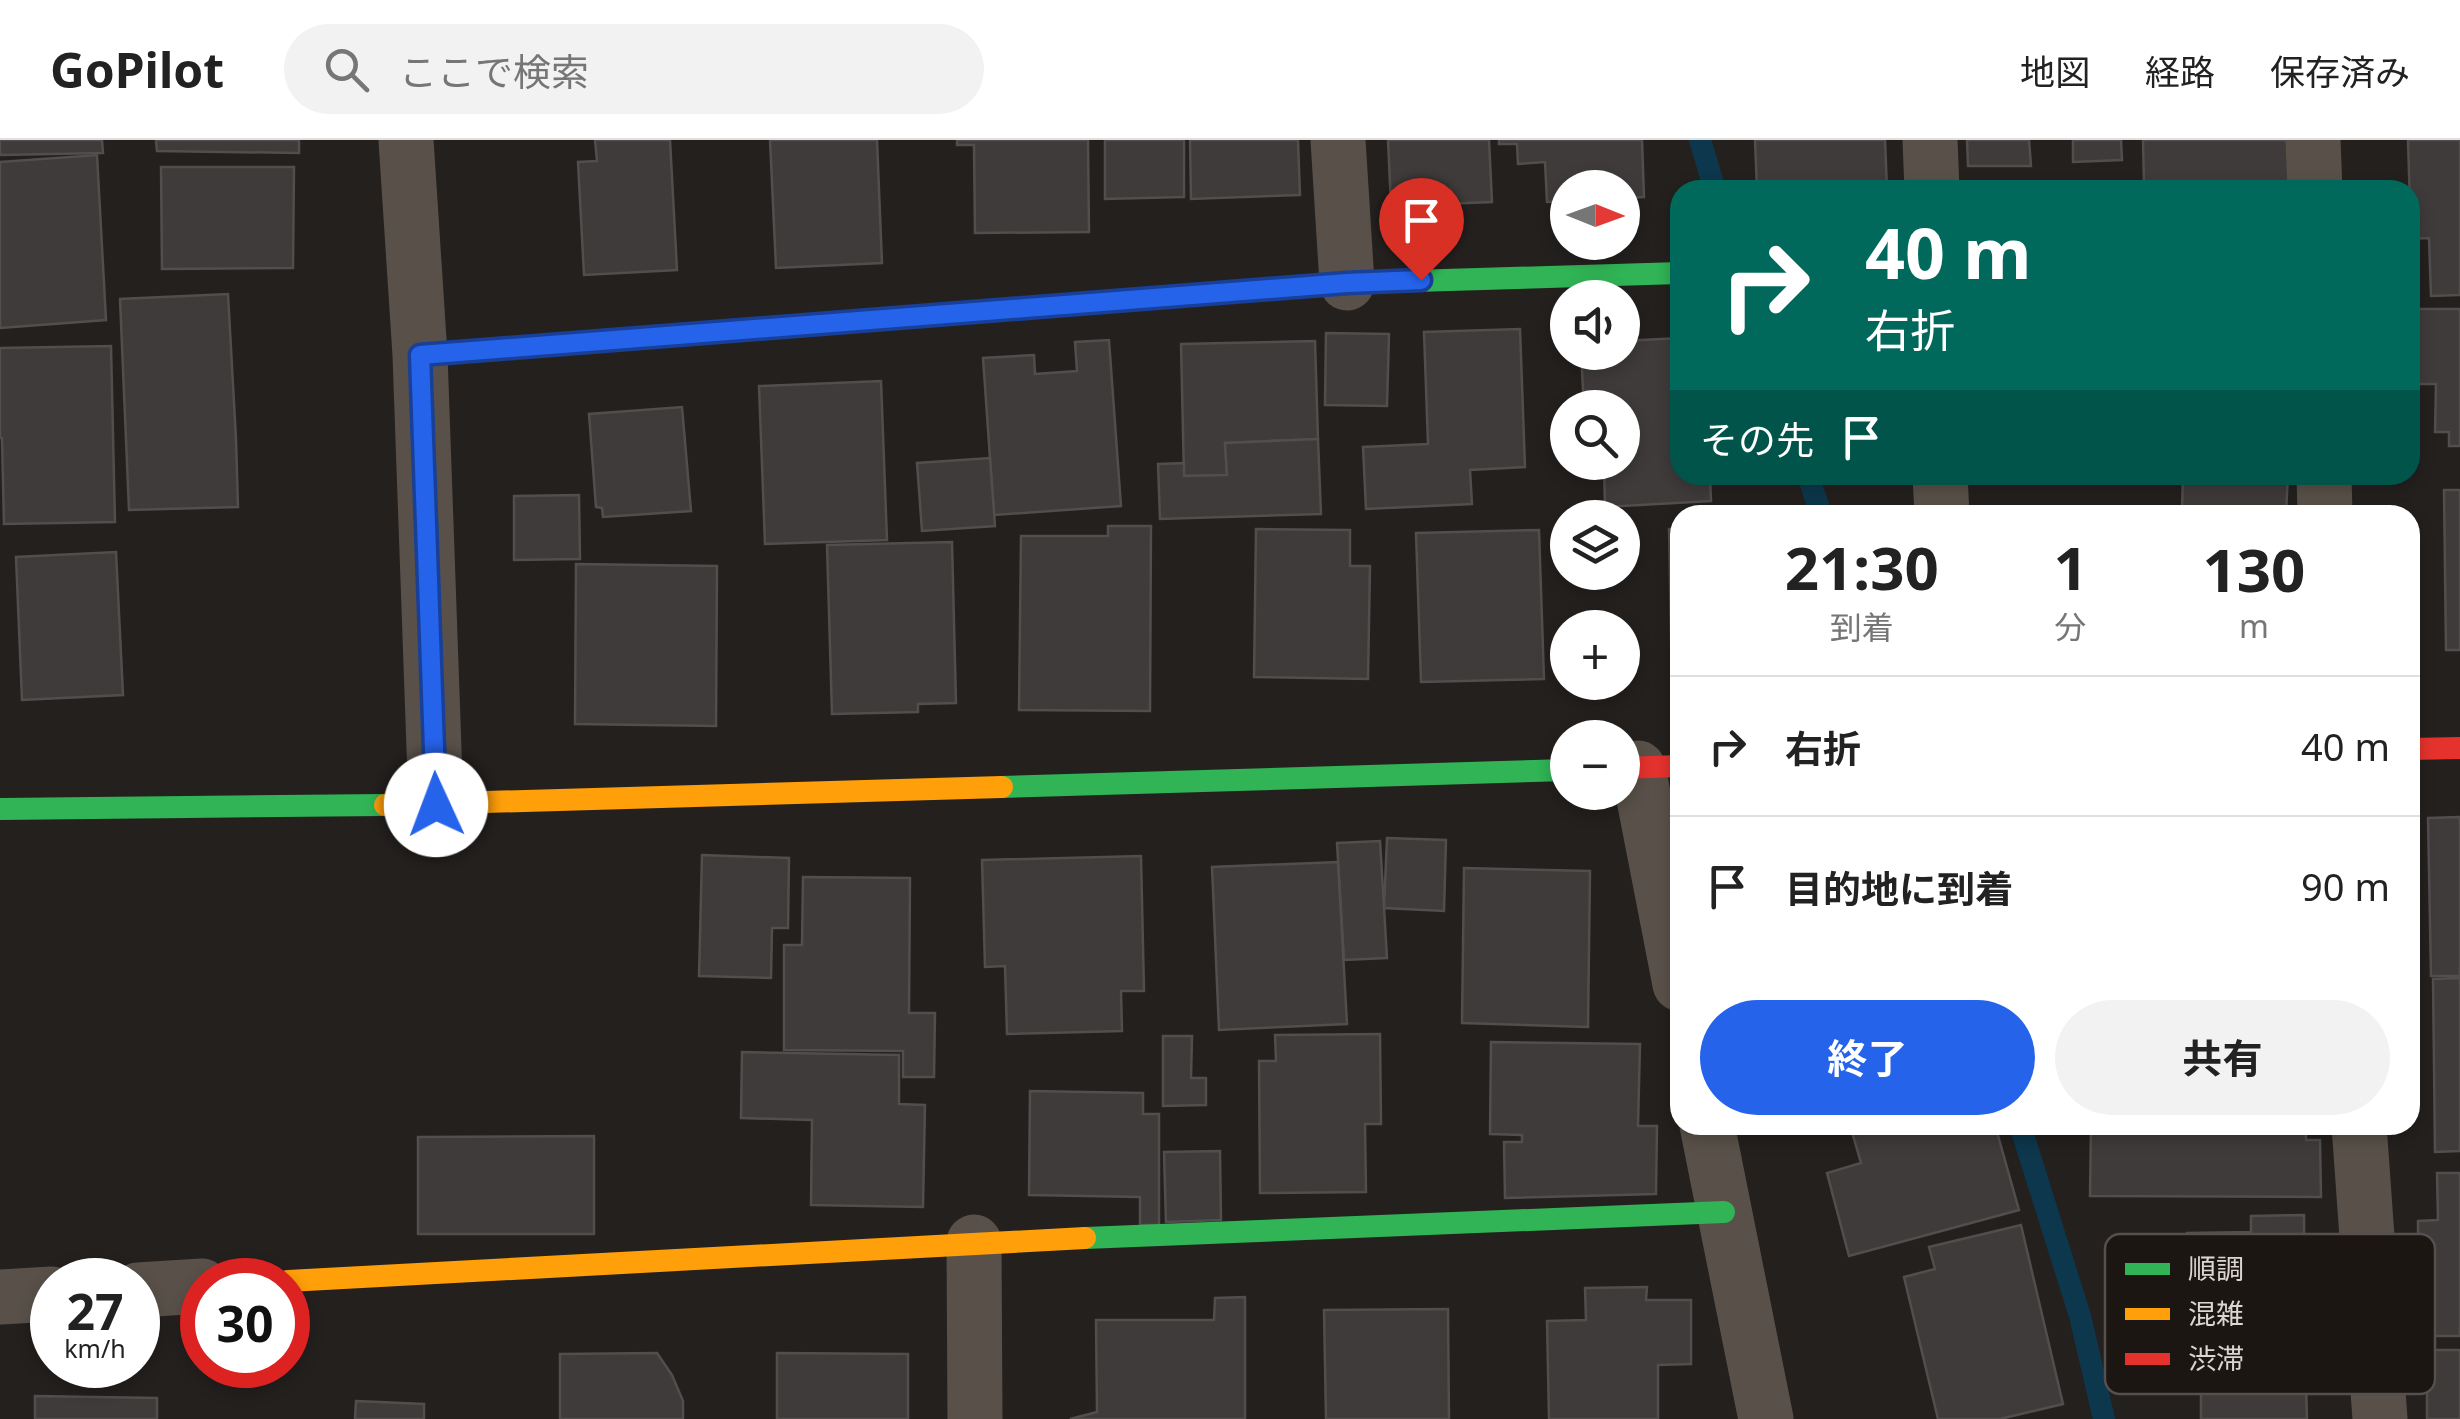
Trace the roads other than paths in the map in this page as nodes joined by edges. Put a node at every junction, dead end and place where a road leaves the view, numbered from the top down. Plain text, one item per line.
1 (406, 140) edge
2 (1338, 140) edge
3 (1930, 140) edge
4 (2313, 140) edge
5 (1932, 180) edge
6 (2314, 180) edge
7 (1670, 273) edge
8 (1347, 283) junction
9 (420, 355) junction
10 (2460, 748) edge
11 (2420, 750) edge
12 (1647, 767) edge
13 (1550, 771) edge
14 (436, 805) junction
15 (0, 810) edge
16 (1670, 918) edge
17 (1709, 1135) edge
18 (2360, 1135) edge
19 (1724, 1212) junction
20 (2367, 1234) edge
21 (974, 1242) junction
22 (310, 1280) edge
23 (30, 1295) edge
24 (0, 1297) edge
25 (2378, 1394) edge
26 (975, 1419) edge
27 (1766, 1419) edge
28 (2380, 1419) edge

1 - 9 street
2 - 8 street
3 - 5 street
4 - 6 street
7 - 8 street
8 - 9 street
9 - 14 street
10 - 11 street
12 - 16 street
13 - 14 street
14 - 15 street
17 - 19 street
18 - 20 street
19 - 21 street
19 - 27 street
21 - 22 street
21 - 26 street
23 - 24 street
25 - 28 street

